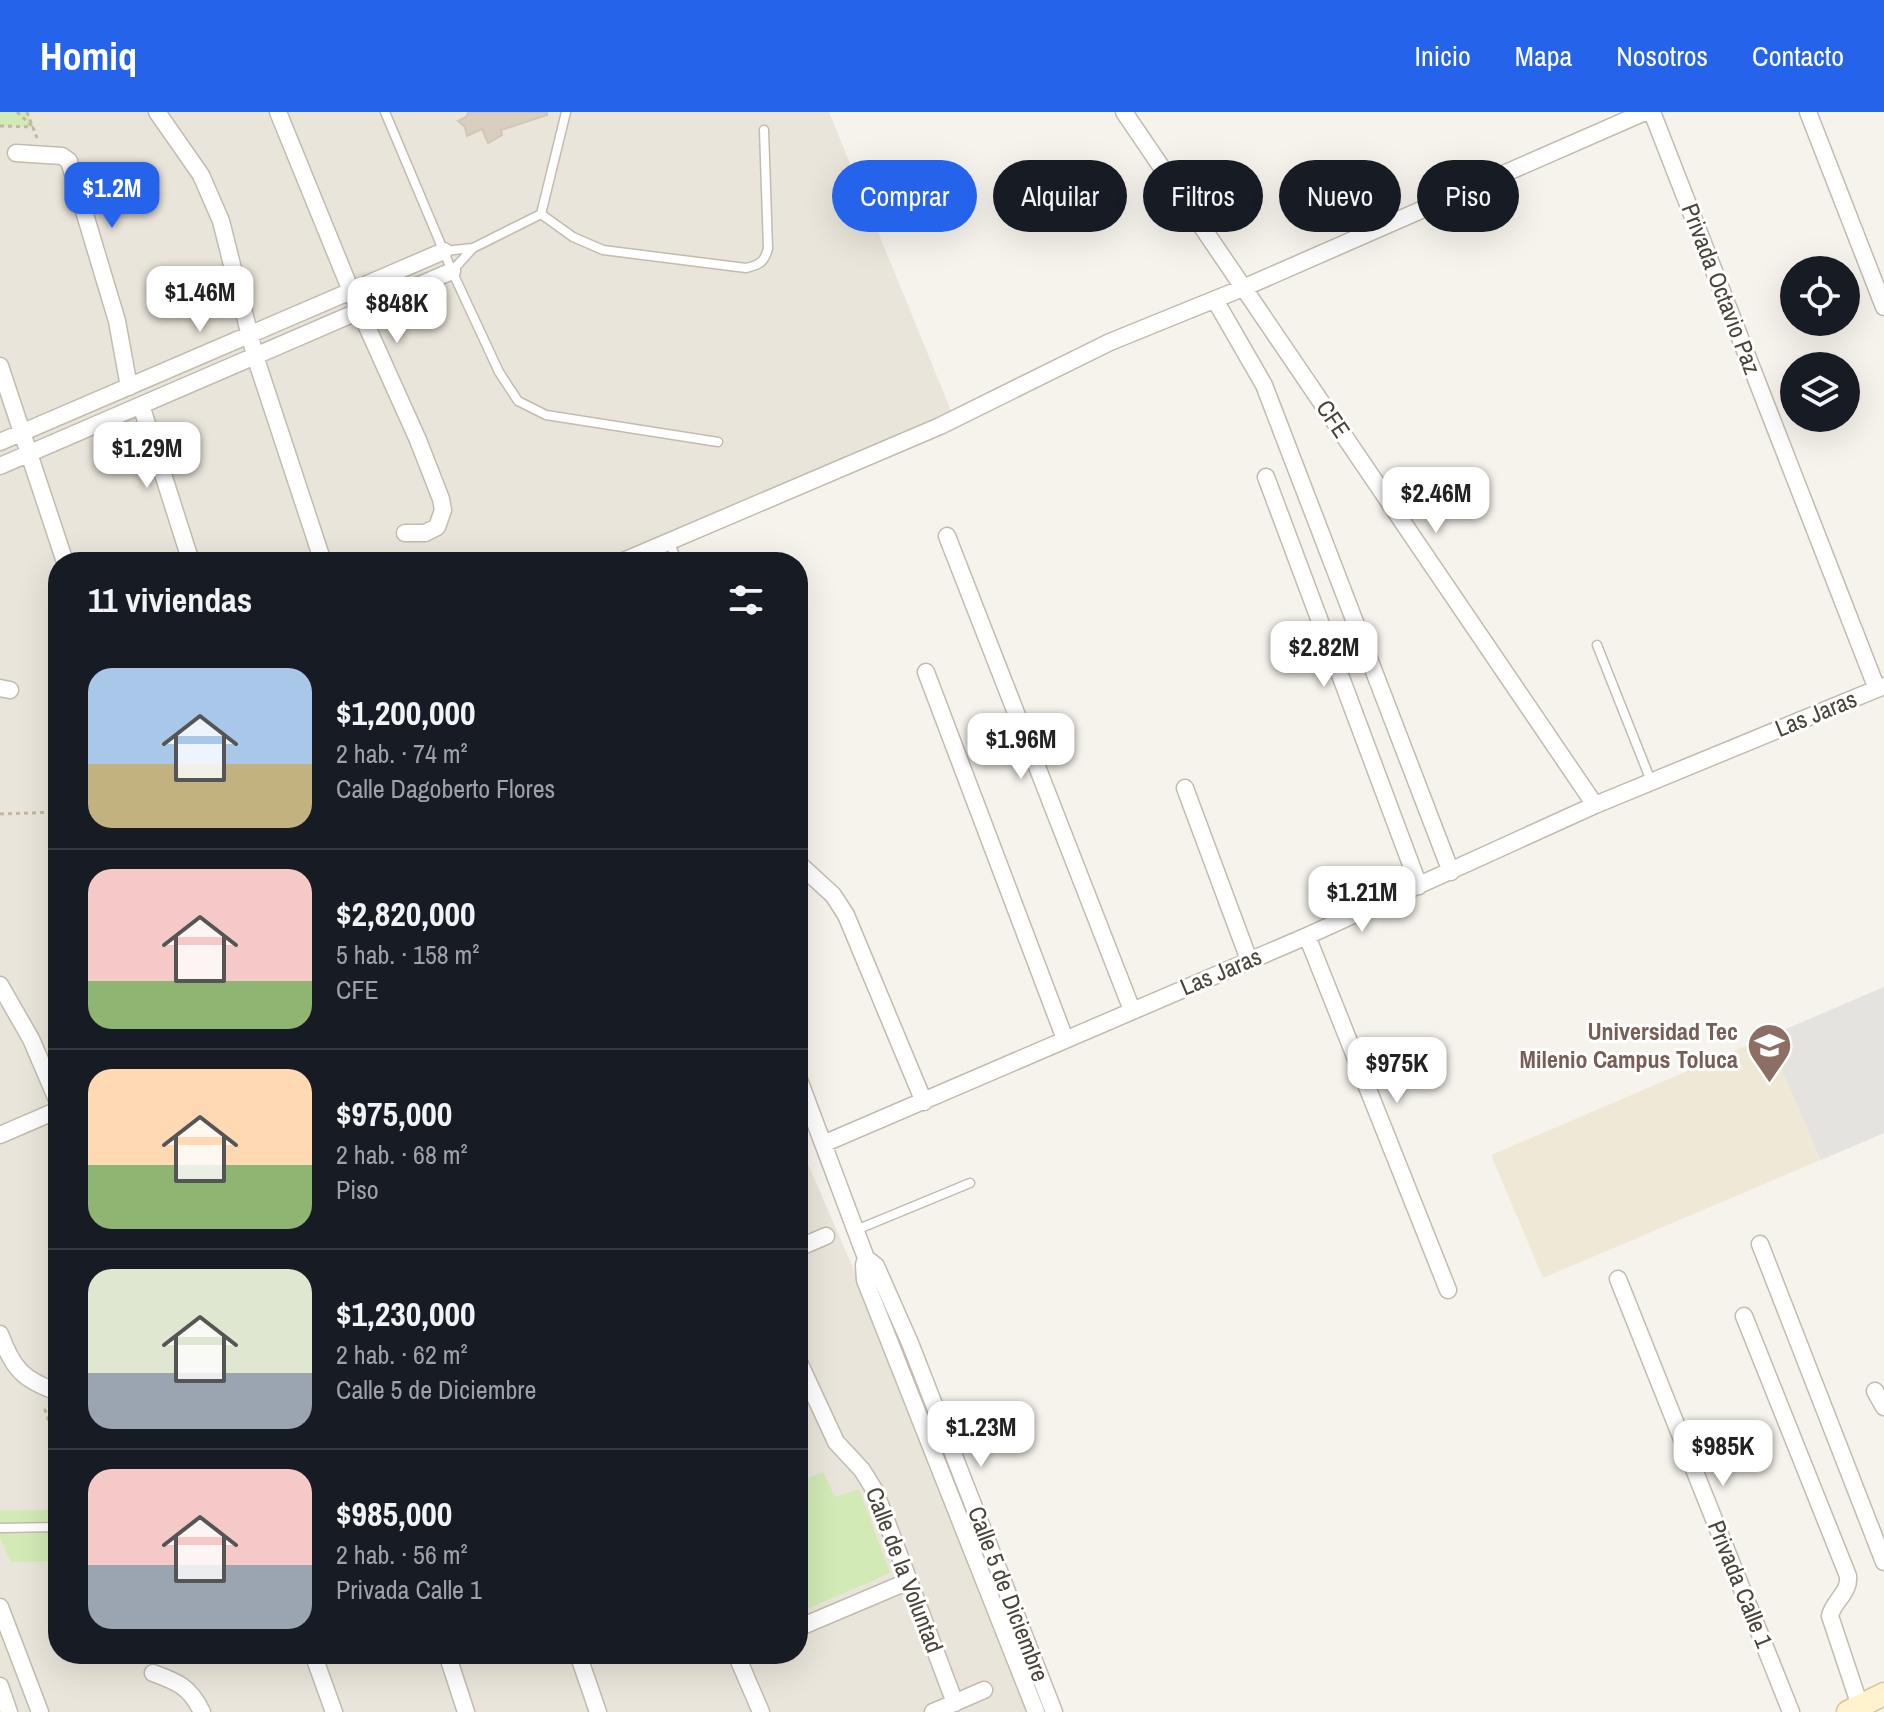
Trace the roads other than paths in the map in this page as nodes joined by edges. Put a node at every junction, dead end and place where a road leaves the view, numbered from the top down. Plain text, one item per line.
1 (157, 112) edge
2 (278, 112) edge
3 (385, 112) edge
4 (566, 112) edge
5 (1124, 112) edge
6 (1645, 112) edge
7 (1652, 112) edge
8 (1808, 112) edge
9 (764, 130) dead end
10 (16, 153) dead end
11 (541, 214) junction
12 (473, 248) junction
13 (444, 251) junction
14 (452, 271) junction
15 (1243, 288) junction
16 (351, 291) junction
17 (1215, 300) junction
18 (1884, 307) edge
19 (360, 311) junction
20 (251, 334) junction
21 (255, 356) junction
22 (0, 366) edge
23 (129, 387) junction
24 (141, 405) junction
25 (21, 433) junction
26 (0, 442) edge
27 (718, 442) dead end
28 (29, 454) junction
29 (0, 466) edge
30 (1266, 477) dead end
31 (405, 533) dead end
32 (947, 536) dead end
33 (669, 542) junction
34 (62, 552) edge
35 (188, 552) edge
36 (320, 552) edge
37 (645, 552) edge
38 (674, 552) edge
39 (1597, 645) dead end
40 (926, 672) dead end
41 (1880, 688) edge
42 (1651, 781) junction
43 (1185, 788) dead end
44 (1595, 805) junction
45 (808, 872) edge
46 (1451, 872) junction
47 (1419, 886) junction
48 (1307, 936) junction
49 (1249, 960) junction
50 (0, 985) edge
51 (1132, 1010) junction
52 (1065, 1039) junction
53 (48, 1079) edge
54 (924, 1102) junction
55 (808, 1104) edge
56 (48, 1114) edge
57 (0, 1135) edge
58 (823, 1144) junction
59 (970, 1183) dead end
60 (856, 1230) junction
61 (826, 1236) dead end
62 (808, 1244) edge
63 (1760, 1244) dead end
64 (866, 1258) junction
65 (1618, 1279) dead end
66 (1448, 1290) dead end
67 (1744, 1316) dead end
68 (0, 1334) edge
69 (808, 1382) edge
70 (48, 1389) edge
71 (1875, 1391) dead end
72 (1884, 1407) edge
73 (48, 1527) edge
74 (0, 1528) edge
75 (1884, 1562) edge
76 (909, 1581) junction
77 (0, 1607) edge
78 (808, 1624) edge
79 (317, 1664) edge
80 (450, 1664) edge
81 (581, 1664) edge
82 (740, 1664) edge
83 (153, 1673) dead end
84 (0, 1686) edge
85 (984, 1690) dead end
86 (1884, 1694) edge
87 (955, 1703) junction
88 (1857, 1710) edge
89 (9, 1712) edge
90 (40, 1712) edge
91 (202, 1712) edge
92 (334, 1712) edge
93 (466, 1712) edge
94 (598, 1712) edge
95 (761, 1712) edge
96 (933, 1712) edge
97 (1036, 1712) edge
98 (1054, 1712) edge
99 (1791, 1712) edge

1 - 20 street
2 - 16 street
3 - 13 lane
4 - 11 lane
5 - 15 street, CFE
6 - 15 street
7 - 41 street, Privada Octavio Paz
8 - 18 street
9 - 11 lane
10 - 23 street
11 - 12 lane
12 - 13 lane
12 - 14 lane
13 - 14 lane
13 - 16 street
14 - 19 street
14 - 27 lane
15 - 17 street
15 - 44 street, CFE
16 - 19 street
16 - 20 street
17 - 33 street
17 - 46 street
19 - 21 street
19 - 31 street
20 - 21 street
20 - 23 street
21 - 24 street
21 - 36 street
22 - 25 street
23 - 25 street
24 - 28 street
24 - 35 street
25 - 26 street
25 - 28 street
28 - 29 street
28 - 34 street
30 - 47 street
32 - 51 street
33 - 37 street
33 - 38 lane
39 - 42 lane
40 - 52 street
41 - 42 street, Las Jaras
42 - 44 street, Las Jaras
43 - 49 street
44 - 46 street, Las Jaras
45 - 54 street
46 - 47 street, Las Jaras
47 - 48 street, Las Jaras
48 - 49 street, Las Jaras
48 - 66 street
49 - 51 street, Las Jaras
50 - 53 street
51 - 52 street, Las Jaras
52 - 54 street, Las Jaras
54 - 58 street, Las Jaras
55 - 58 street, Calle 5 de Diciembre
56 - 57 street
58 - 60 street, Calle 5 de Diciembre
59 - 60 lane
60 - 64 street, Calle 5 de Diciembre
61 - 62 street
63 - 75 street
64 - 97 street, Calle 5 de Diciembre
64 - 98 street, Calle 5 de Diciembre
65 - 99 street, Privada Calle 1
67 - 88 street
68 - 70 street
69 - 76 street, Calle de la Voluntad
71 - 72 street
73 - 74 lane
76 - 78 street
76 - 87 street, Calle de la Voluntad
77 - 90 street
79 - 92 street
80 - 93 street
81 - 94 street
82 - 95 street
83 - 91 street
84 - 89 street
85 - 87 street
86 - 88 main road
87 - 96 street

